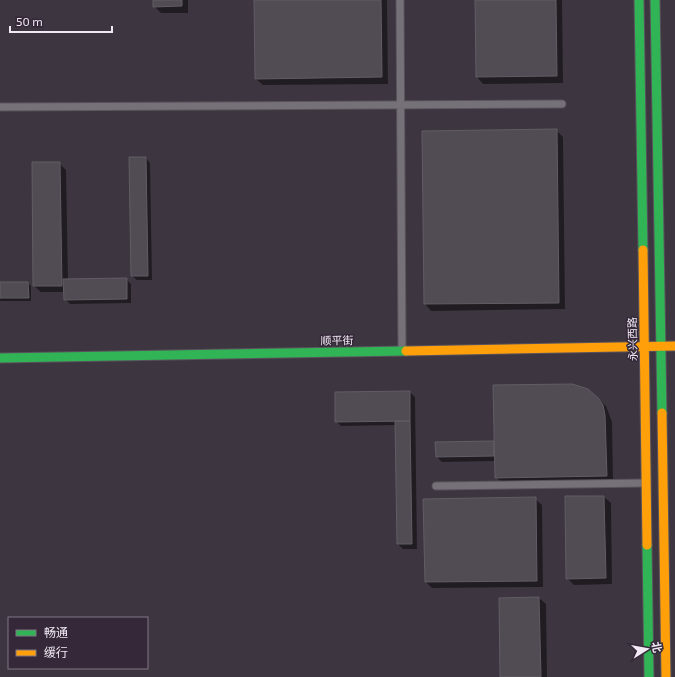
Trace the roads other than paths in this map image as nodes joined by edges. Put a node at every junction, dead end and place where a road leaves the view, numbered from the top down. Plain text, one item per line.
1 (400, 0) edge
2 (639, 0) edge
3 (655, 0) edge
4 (562, 104) dead end
5 (401, 105) junction
6 (0, 107) edge
7 (644, 346) junction
8 (661, 346) junction
9 (675, 346) edge
10 (402, 351) junction
11 (0, 358) edge
12 (646, 483) junction
13 (436, 486) dead end
14 (649, 677) edge
15 (666, 677) edge

1 - 5 lane
2 - 7 main road, 永兴西路
3 - 8 main road
4 - 5 lane
5 - 6 lane
5 - 10 lane
7 - 8 main road, 顺平街
7 - 10 main road, 顺平街
7 - 12 main road, 永兴西路
8 - 9 main road, 顺平街
8 - 15 main road
10 - 11 main road, 顺平街
12 - 13 lane
12 - 14 main road, 永兴西路

